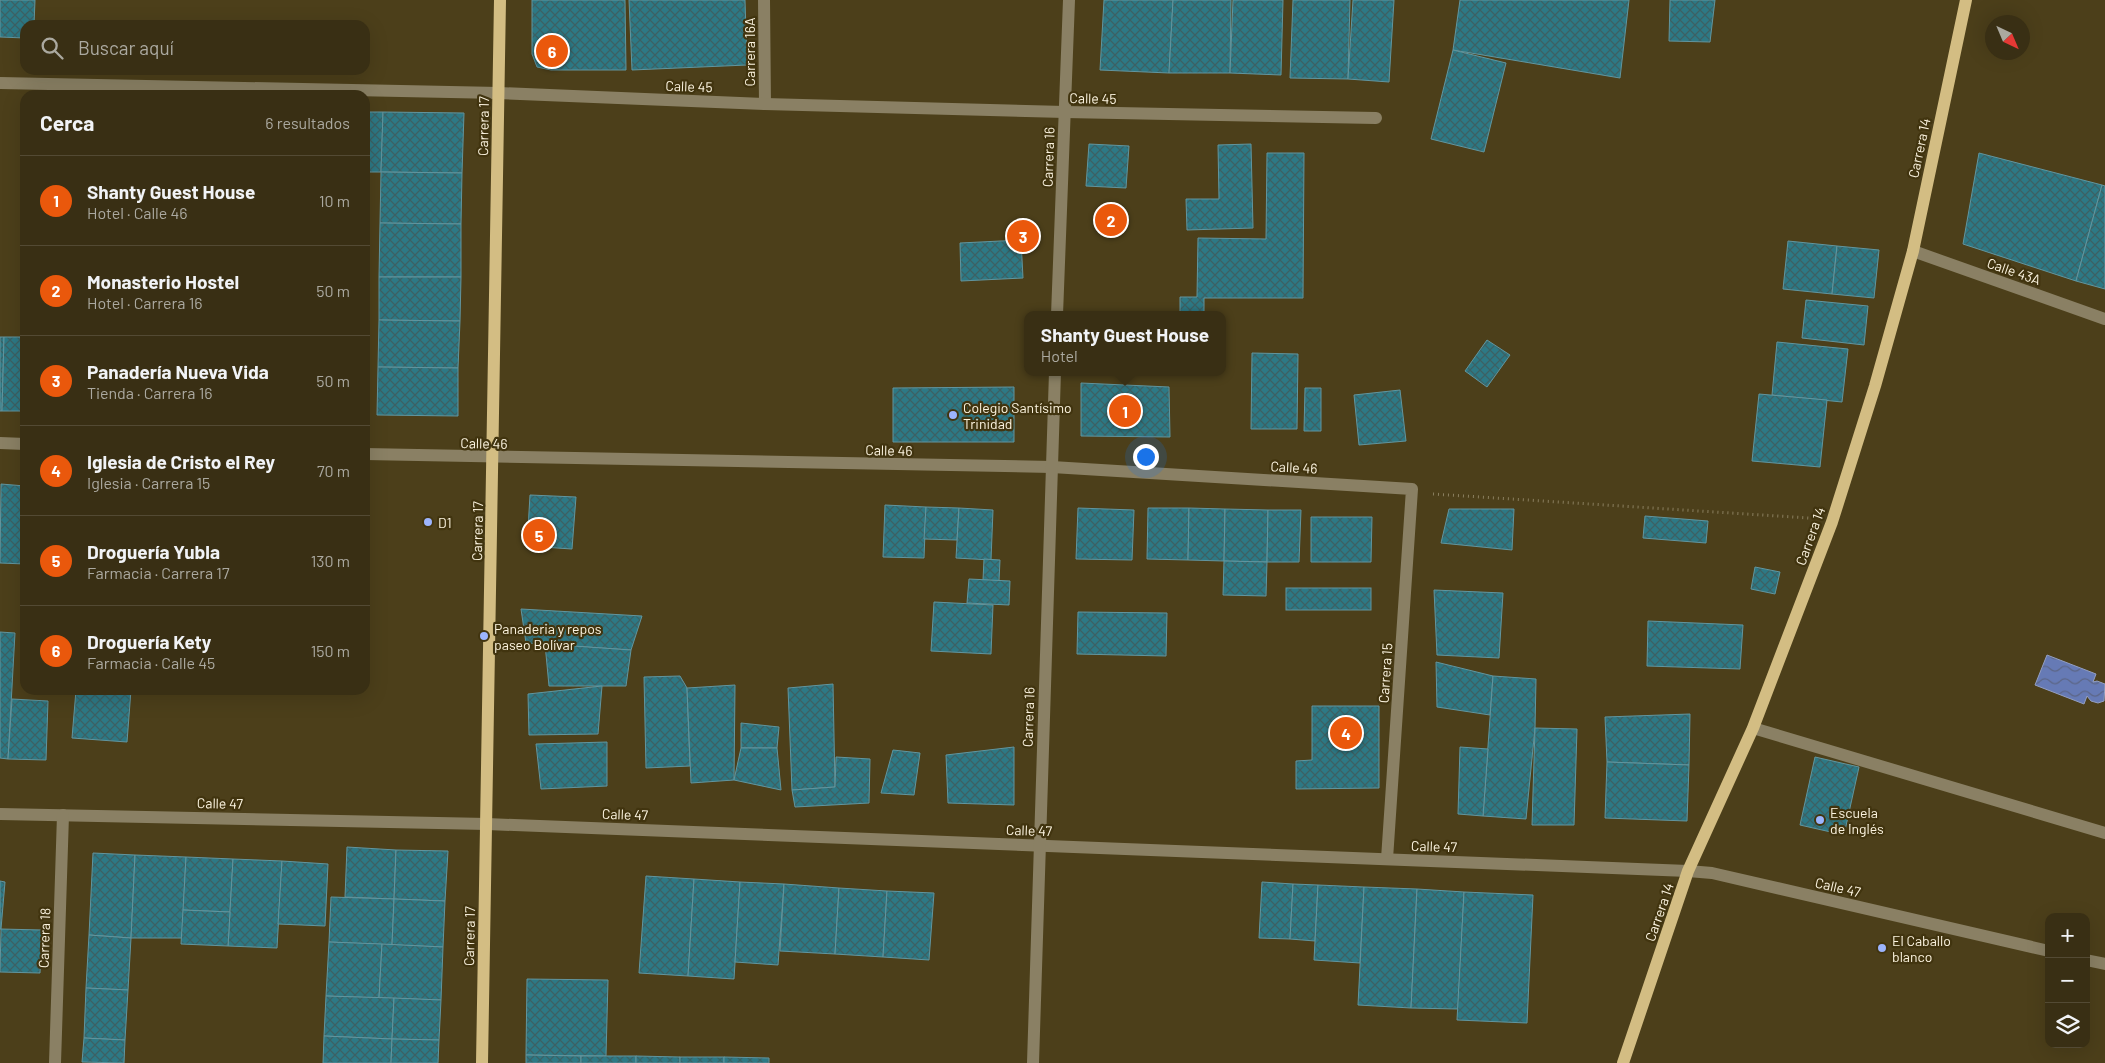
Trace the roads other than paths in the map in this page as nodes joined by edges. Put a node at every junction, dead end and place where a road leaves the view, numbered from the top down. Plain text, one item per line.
1 (500, 0) edge
2 (764, 0) edge
3 (1069, 0) edge
4 (1966, 0) edge
5 (0, 83) edge
6 (349, 90) edge
7 (370, 90) edge
8 (499, 93) junction
9 (765, 104) junction
10 (1065, 112) junction
11 (1376, 118) dead end
12 (1913, 251) junction
13 (1057, 311) edge
14 (2105, 318) edge
15 (1055, 376) edge
16 (0, 443) edge
17 (20, 444) edge
18 (370, 454) edge
19 (494, 458) junction
20 (1052, 467) junction
21 (1412, 489) joint
22 (1753, 728) junction
23 (0, 814) edge
24 (63, 815) junction
25 (486, 824) junction
26 (2105, 833) edge
27 (1039, 846) junction
28 (1387, 859) junction
29 (1688, 871) junction
30 (2045, 950) edge
31 (2090, 961) edge
32 (2105, 964) edge
33 (55, 1063) edge
34 (482, 1063) edge
35 (1032, 1063) edge
36 (1623, 1063) edge

1 - 8 main road, Carrera 17
2 - 9 street, Carrera 16A
3 - 10 street, Carrera 16
4 - 12 main road, Carrera 14
5 - 6 street, Calle 45
7 - 8 street, Calle 45
8 - 9 street, Calle 45
8 - 19 main road, Carrera 17
9 - 10 street, Calle 45
10 - 11 street, Calle 45
10 - 13 street, Carrera 16
12 - 14 street, Calle 43A
12 - 22 main road, Carrera 14
15 - 20 street, Carrera 16
16 - 17 street
18 - 19 street, Calle 46
19 - 20 street, Calle 46
19 - 25 main road, Carrera 17
20 - 21 street, Calle 46
20 - 27 street, Carrera 16
21 - 28 street, Carrera 15
22 - 26 street
22 - 29 main road, Carrera 14
23 - 24 street, Calle 47
24 - 25 street, Calle 47
24 - 33 street, Carrera 18
25 - 27 street, Calle 47
25 - 34 main road, Carrera 17
27 - 28 street, Calle 47
27 - 35 street, Carrera 16
28 - 29 street, Calle 47
29 - 30 street, Calle 47
29 - 36 main road, Carrera 14
31 - 32 street

